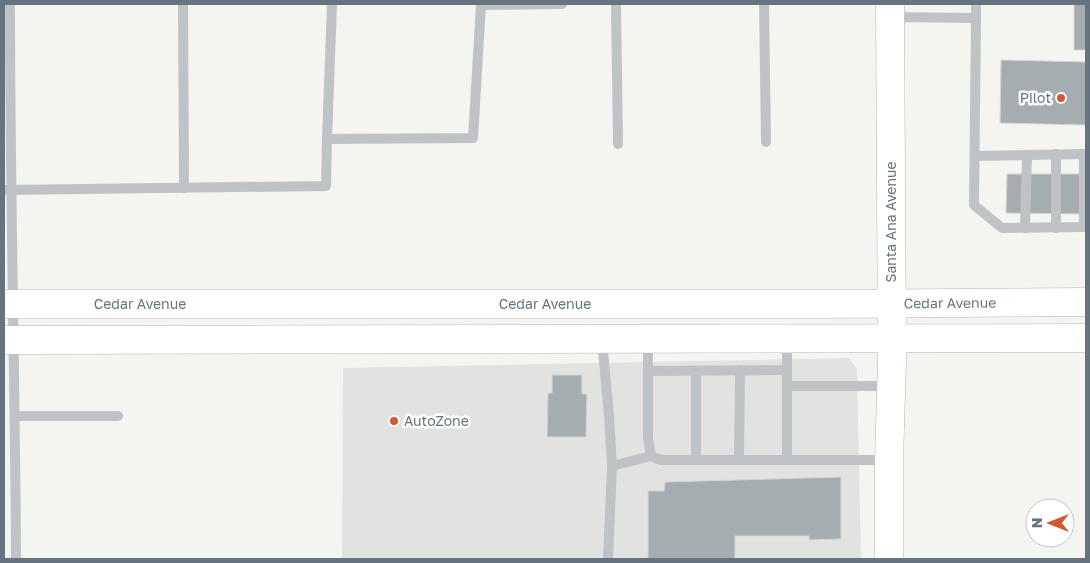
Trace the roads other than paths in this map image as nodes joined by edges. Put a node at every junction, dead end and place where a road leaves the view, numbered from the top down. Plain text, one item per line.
1 (10, 4) edge
2 (184, 4) edge
3 (332, 4) edge
4 (481, 4) edge
5 (562, 4) edge
6 (616, 4) edge
7 (764, 4) edge
8 (976, 4) edge
9 (890, 10) edge
10 (976, 18) junction
11 (327, 139) junction
12 (766, 142) dead end
13 (618, 144) dead end
14 (1056, 154) junction
15 (1085, 154) edge
16 (1027, 155) junction
17 (975, 156) junction
18 (184, 188) junction
19 (7, 190) edge
20 (1085, 227) edge
21 (1025, 228) junction
22 (1056, 228) junction
23 (1086, 302) edge
24 (891, 303) junction
25 (8, 304) edge
26 (787, 338) junction
27 (891, 338) junction
28 (1086, 338) edge
29 (602, 339) junction
30 (648, 339) junction
31 (9, 340) edge
32 (740, 370) junction
33 (787, 370) junction
34 (648, 371) junction
35 (696, 371) junction
36 (787, 386) junction
37 (891, 386) junction
38 (15, 416) junction
39 (118, 416) dead end
40 (650, 456) junction
41 (696, 459) junction
42 (739, 459) junction
43 (787, 459) junction
44 (889, 460) junction
45 (612, 466) junction
46 (16, 559) edge
47 (608, 559) edge
48 (890, 559) edge

1 - 19 lane
2 - 18 lane
3 - 11 lane
4 - 5 lane
4 - 11 lane
6 - 13 lane
7 - 12 lane
8 - 10 lane
9 - 10 lane
9 - 24 main road, Santa Ana Avenue
10 - 17 lane
11 - 18 lane
14 - 15 lane
14 - 16 lane
14 - 22 lane
15 - 20 lane
16 - 17 lane
16 - 21 lane
17 - 21 lane
18 - 19 lane
19 - 25 lane
20 - 22 lane
21 - 22 lane
23 - 24 main road, Cedar Avenue
24 - 25 main road, Cedar Avenue
24 - 27 main road, Santa Ana Avenue
25 - 31 lane
26 - 27 main road
26 - 30 main road
26 - 33 lane
27 - 28 main road
27 - 37 main road, Santa Ana Avenue
29 - 30 main road
29 - 31 main road
29 - 45 lane
30 - 34 lane
31 - 38 lane
32 - 33 lane
32 - 35 lane
32 - 42 lane
33 - 36 lane
34 - 35 lane
34 - 40 lane
35 - 41 lane
36 - 37 lane
36 - 43 lane
37 - 44 main road, Santa Ana Avenue
38 - 39 lane
38 - 46 lane
40 - 41 lane
40 - 45 lane
41 - 42 lane
42 - 43 lane
43 - 44 lane
44 - 48 main road, Santa Ana Avenue
45 - 47 lane

